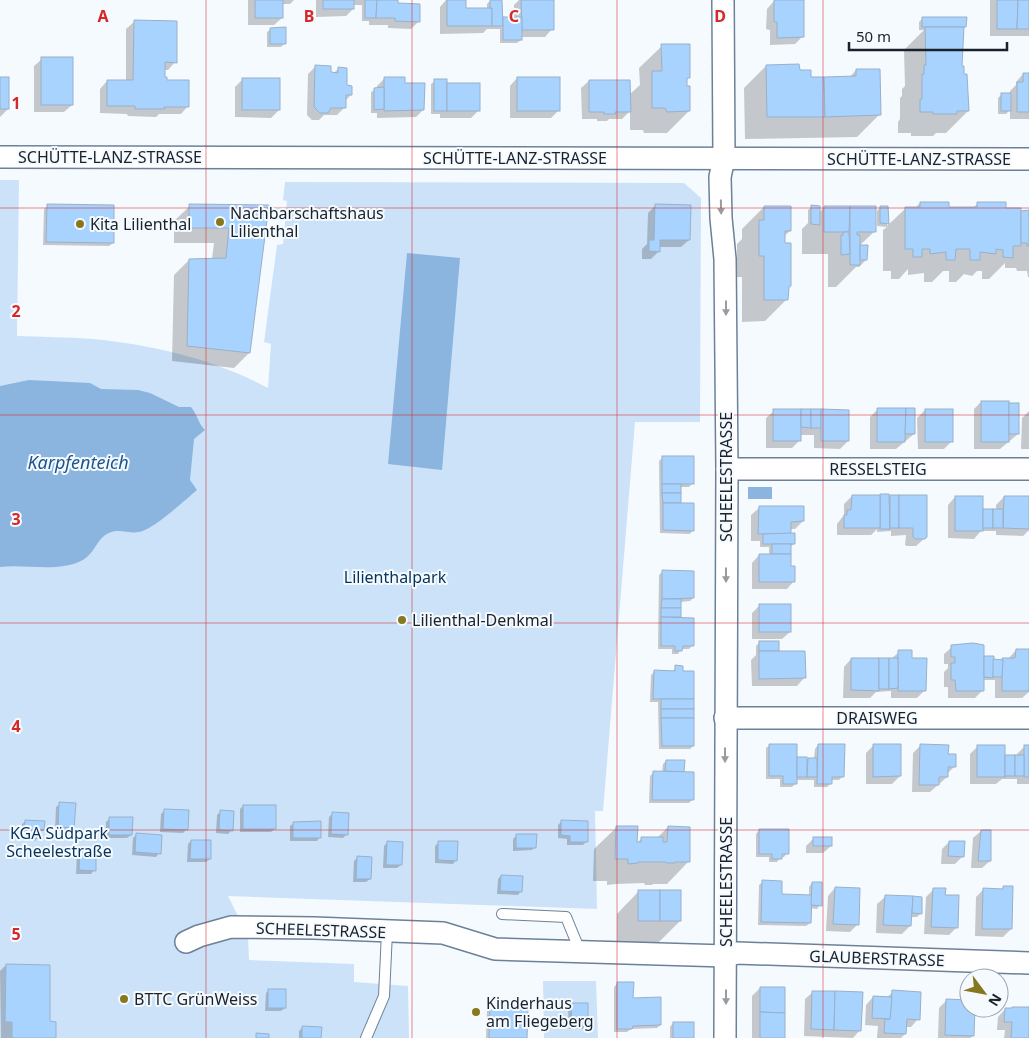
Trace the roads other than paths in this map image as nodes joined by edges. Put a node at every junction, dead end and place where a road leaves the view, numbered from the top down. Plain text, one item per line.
1 (723, 0) edge
2 (0, 157) edge
3 (724, 158) junction
4 (1029, 159) edge
5 (727, 469) junction
6 (1029, 469) edge
7 (725, 718) junction
8 (1029, 718) edge
9 (502, 914) dead end
10 (387, 932) junction
11 (186, 942) dead end
12 (580, 951) junction
13 (726, 956) junction
14 (1029, 963) edge
15 (366, 1038) edge
16 (725, 1038) edge

1 - 3 street, SCHEELESTRASSE
2 - 3 street, SCHÜTTE-LANZ-STRASSE
3 - 4 street, SCHÜTTE-LANZ-STRASSE
3 -> 5 street, SCHEELESTRASSE
5 - 6 street, RESSELSTEIG
5 -> 7 street, SCHEELESTRASSE
7 - 8 street, DRAISWEG
7 -> 13 street, SCHEELESTRASSE
9 - 12 lane
10 - 11 street, SCHEELESTRASSE
10 - 12 street, SCHEELESTRASSE
10 - 15 lane
12 - 13 street, SCHEELESTRASSE
13 - 14 street, GLAUBERSTRASSE
13 -> 16 street, SCHEELESTRASSE

